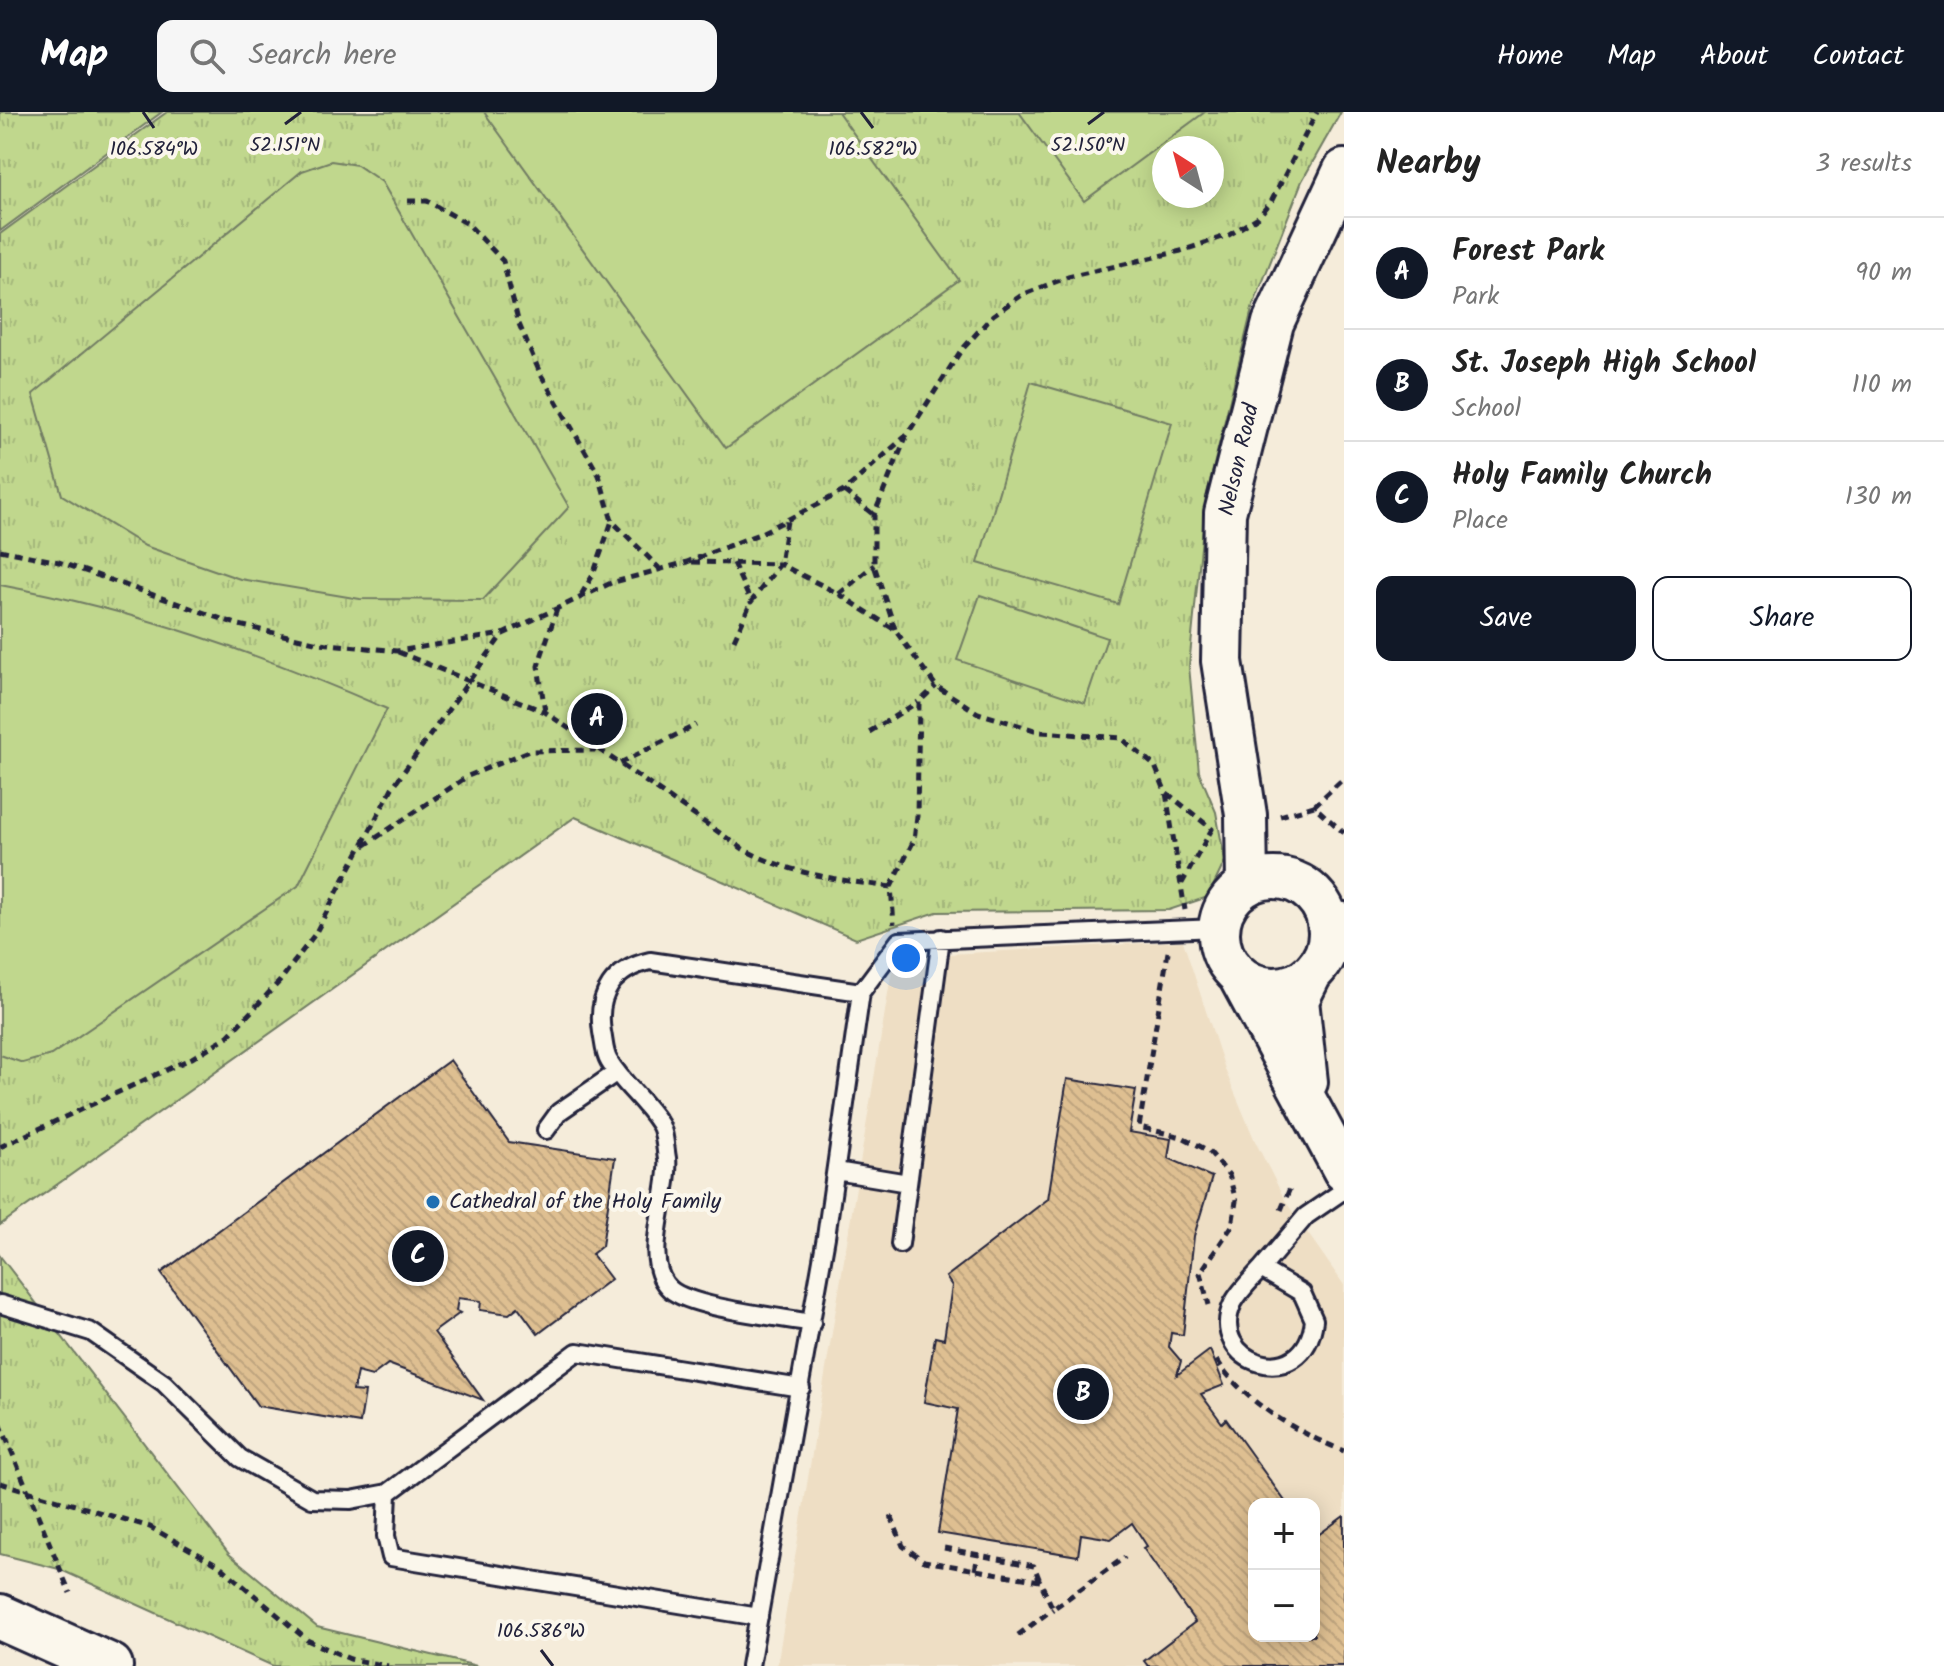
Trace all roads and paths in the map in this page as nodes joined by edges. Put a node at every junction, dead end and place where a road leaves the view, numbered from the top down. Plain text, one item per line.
1 (1317, 112) edge
2 (1344, 170) edge
3 (408, 201) dead end
4 (907, 435) junction
5 (844, 491) junction
6 (874, 515) junction
7 (787, 520) junction
8 (612, 521) junction
9 (0, 550) edge
10 (687, 562) junction
11 (733, 562) junction
12 (780, 564) junction
13 (874, 565) junction
14 (659, 568) junction
15 (839, 594) junction
16 (581, 596) junction
17 (751, 602) junction
18 (557, 609) junction
19 (895, 630) junction
20 (503, 634) junction
21 (734, 640) dead end
22 (397, 651) junction
23 (467, 680) junction
24 (936, 686) junction
25 (919, 702) junction
26 (545, 712) junction
27 (696, 725) dead end
28 (869, 732) dead end
29 (597, 750) junction
30 (620, 763) junction
31 (1344, 778) edge
32 (1166, 793) junction
33 (1314, 806) junction
34 (1300, 810) dead end
35 (1344, 833) edge
36 (364, 846) junction
37 (1265, 882) junction
38 (1181, 885) junction
39 (891, 887) junction
40 (1192, 930) junction
41 (1330, 935) edge
42 (941, 938) junction
43 (899, 941) junction
44 (1240, 978) junction
45 (861, 992) junction
46 (617, 1072) junction
47 (1311, 1110) junction
48 (546, 1130) dead end
49 (0, 1147) edge
50 (836, 1171) junction
51 (1344, 1171) edge
52 (908, 1183) junction
53 (1344, 1190) edge
54 (900, 1244) dead end
55 (1261, 1269) junction
56 (0, 1304) edge
57 (1210, 1308) dead end
58 (812, 1323) junction
59 (1216, 1359) dead end
60 (801, 1388) junction
61 (0, 1423) edge
62 (1344, 1451) edge
63 (0, 1483) edge
64 (28, 1489) junction
65 (388, 1493) junction
66 (891, 1516) dead end
67 (944, 1548) dead end
68 (978, 1555) junction
69 (1125, 1557) dead end
70 (975, 1570) junction
71 (1040, 1581) junction
72 (70, 1593) dead end
73 (1053, 1609) junction
74 (0, 1617) edge
75 (759, 1617) junction
76 (1018, 1635) dead end
77 (110, 1666) edge
78 (388, 1666) edge
79 (750, 1666) edge

1 - 4 path
2 - 37 street, Nelson Road
3 - 8 path
4 - 5 path
4 - 6 path
5 - 6 path
5 - 7 path
6 - 13 path
7 - 10 path
7 - 12 path
8 - 14 path
8 - 16 path
9 - 22 path
10 - 11 path
10 - 14 path
11 - 12 path
11 - 17 path
12 - 15 path
12 - 17 path
13 - 15 path
13 - 19 path
14 - 16 path
15 - 19 path
16 - 18 path
17 - 21 path
18 - 20 path
18 - 26 path
19 - 24 path
20 - 22 path
20 - 23 path
22 - 23 path
23 - 26 path
23 - 36 path
24 - 25 path
24 - 32 path
25 - 28 path
25 - 39 path
26 - 29 path
27 - 30 path
29 - 30 path
29 - 36 path
30 - 39 path
31 - 33 path
32 - 38 path
32 - 38 path
33 - 34 path
33 - 35 path
36 - 49 path
37 - 40 street
37 - 41 street
38 - 40 path
39 - 43 path
40 - 42 lane
40 - 44 street
40 - 57 path
41 - 44 street
41 - 47 street
42 - 43 lane
42 - 52 lane
43 - 45 lane
44 - 47 street
45 - 46 lane
45 - 50 lane
46 - 48 lane
46 - 58 lane
47 - 51 street
50 - 52 lane
50 - 58 lane
52 - 54 lane
53 - 55 lane
55 - 55 lane
56 - 65 lane
58 - 60 lane
59 - 62 path
60 - 65 lane
60 - 75 lane
61 - 64 path
63 - 64 path
64 - 72 path
64 - 78 path
65 - 75 lane
66 - 70 path
67 - 68 path
68 - 70 path
68 - 71 path
69 - 73 path
70 - 71 path
71 - 73 path
73 - 76 path
74 - 77 main road
75 - 79 lane

